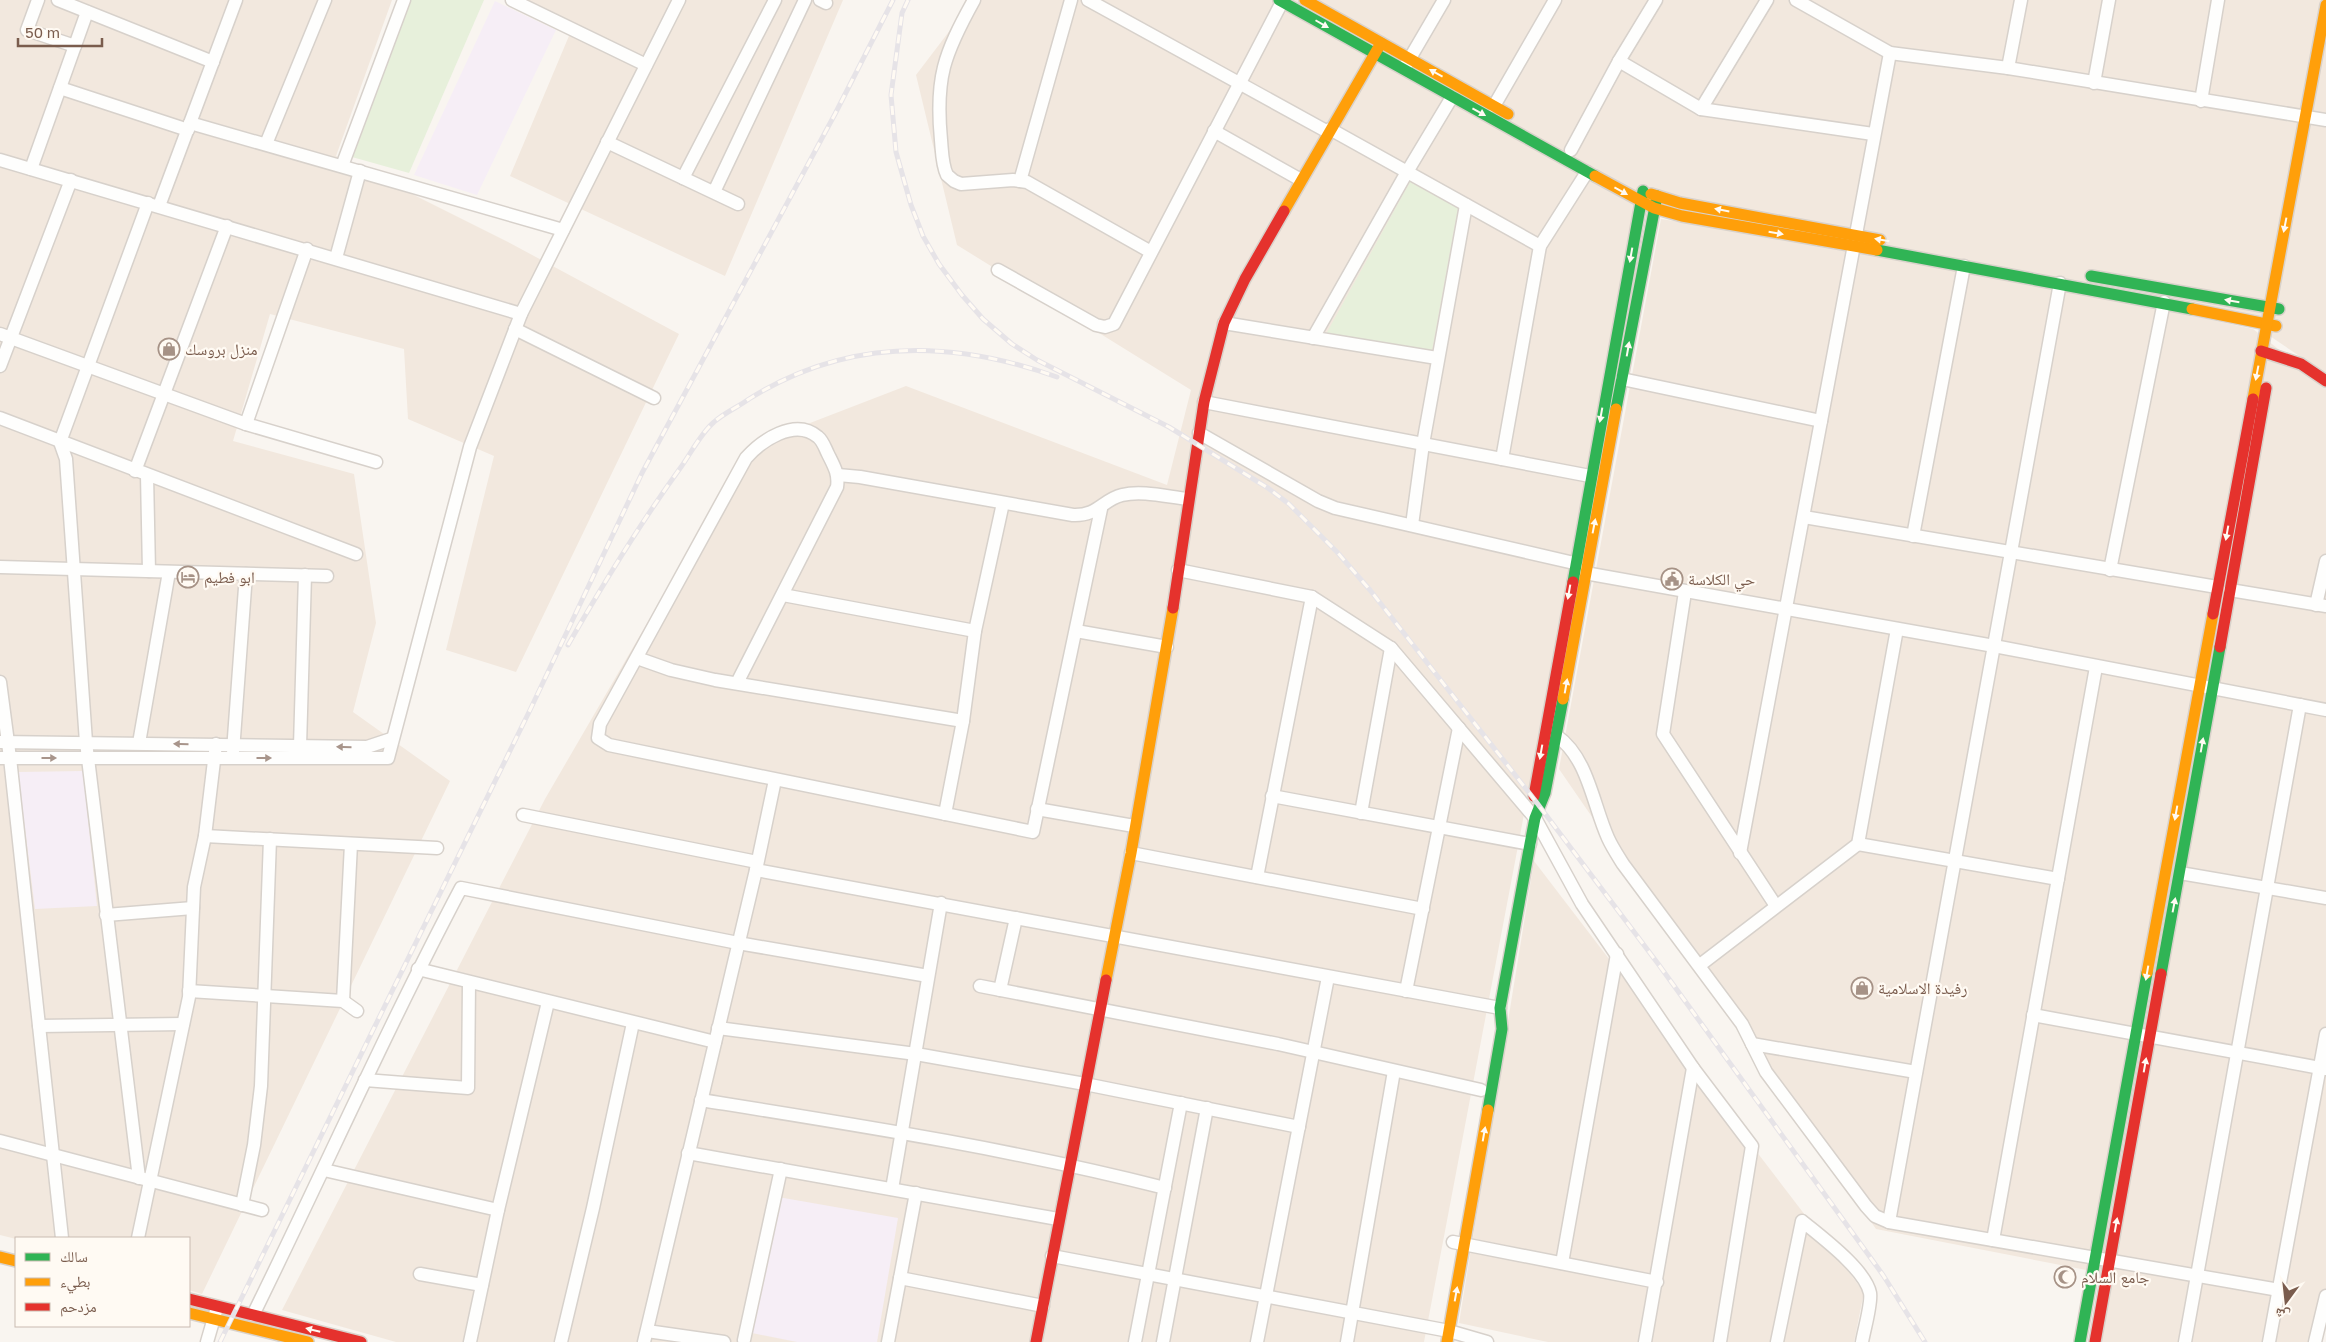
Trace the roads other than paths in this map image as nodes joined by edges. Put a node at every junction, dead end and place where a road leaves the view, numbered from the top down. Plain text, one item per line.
1 (38, 0) edge
2 (58, 0) edge
3 (236, 0) edge
4 (325, 0) edge
5 (404, 0) edge
6 (512, 0) edge
7 (679, 0) edge
8 (775, 0) edge
9 (805, 0) edge
10 (974, 0) edge
11 (1071, 0) edge
12 (1088, 0) edge
13 (1305, 0) edge
14 (1444, 0) edge
15 (1555, 0) edge
16 (1656, 0) edge
17 (1766, 0) edge
18 (1796, 0) edge
19 (2021, 0) edge
20 (2109, 0) edge
21 (2218, 0) edge
22 (1281, 1) edge
23 (2326, 5) edge
24 (87, 12) junction
25 (1382, 43) junction
26 (75, 46) junction
27 (2326, 50) edge
28 (1890, 53) junction
29 (1375, 54) junction
30 (1619, 61) junction
31 (213, 62) junction
32 (1406, 64) junction
33 (646, 65) junction
34 (2008, 68) junction
35 (2094, 83) junction
36 (1239, 84) junction
37 (60, 88) junction
38 (1452, 97) junction
39 (2201, 101) junction
40 (1494, 106) junction
41 (1701, 109) junction
42 (2315, 118) edge
43 (189, 127) junction
44 (1214, 131) junction
45 (1329, 131) junction
46 (1873, 134) junction
47 (608, 142) junction
48 (266, 144) junction
49 (1571, 150) junction
50 (0, 160) edge
51 (342, 166) junction
52 (31, 169) junction
53 (360, 171) junction
54 (1407, 172) junction
55 (1587, 172) junction
56 (683, 178) junction
57 (71, 180) junction
58 (1301, 180) junction
59 (1020, 181) junction
60 (1643, 190) junction
61 (714, 192) junction
62 (1657, 196) junction
63 (1640, 202) junction
64 (154, 204) junction
65 (738, 204) dead end
66 (1466, 205) junction
67 (1654, 208) junction
68 (227, 226) junction
69 (563, 230) junction
70 (1854, 241) junction
71 (1540, 246) junction
72 (307, 249) junction
73 (1151, 252) junction
74 (1974, 256) dead end
75 (336, 258) junction
76 (1964, 266) junction
77 (998, 270) dead end
78 (2082, 275) dead end
79 (2060, 283) junction
80 (2164, 302) junction
81 (2274, 309) junction
82 (521, 314) junction
83 (1224, 324) junction
84 (2271, 325) junction
85 (515, 330) junction
86 (5, 336) edge
87 (1312, 338) junction
88 (2266, 352) junction
89 (1438, 358) junction
90 (2290, 361) junction
91 (0, 366) edge
92 (88, 367) junction
93 (1622, 379) junction
94 (2326, 380) edge
95 (164, 394) junction
96 (2326, 394) edge
97 (654, 398) dead end
98 (1204, 402) junction
99 (0, 418) edge
100 (1822, 421) junction
101 (246, 424) junction
102 (1199, 433) junction
103 (60, 442) junction
104 (1423, 444) junction
105 (1502, 459) junction
106 (376, 462) dead end
107 (141, 473) junction
108 (838, 475) junction
109 (1590, 476) junction
110 (1188, 499) junction
111 (1002, 503) junction
112 (1100, 509) junction
113 (1804, 517) junction
114 (1412, 525) junction
115 (1914, 536) junction
116 (2011, 553) junction
117 (356, 554) dead end
118 (2326, 561) edge
119 (1574, 563) junction
120 (0, 567) edge
121 (72, 570) junction
122 (1178, 570) junction
123 (2110, 570) junction
124 (149, 571) junction
125 (169, 572) junction
126 (1585, 573) junction
127 (246, 574) junction
128 (305, 576) junction
129 (327, 576) dead end
130 (2217, 587) junction
131 (2230, 590) junction
132 (1685, 592) junction
133 (783, 595) junction
134 (1312, 596) junction
135 (2321, 605) edge
136 (1788, 609) junction
137 (1897, 628) junction
138 (975, 631) junction
139 (1076, 631) junction
140 (1994, 646) junction
141 (1167, 647) junction
142 (1391, 648) junction
143 (637, 658) junction
144 (2096, 667) junction
145 (0, 682) edge
146 (737, 683) junction
147 (2198, 686) junction
148 (2212, 689) junction
149 (2300, 705) junction
150 (2326, 710) edge
151 (963, 721) junction
152 (1459, 728) junction
153 (1557, 736) junction
154 (391, 739) junction
155 (4, 742) edge
156 (86, 742) junction
157 (139, 743) junction
158 (216, 744) junction
159 (234, 745) junction
160 (300, 746) junction
161 (5, 758) edge
162 (89, 758) junction
163 (215, 758) junction
164 (233, 758) junction
165 (775, 780) junction
166 (1272, 796) junction
167 (1037, 809) junction
168 (1361, 812) junction
169 (945, 814) junction
170 (523, 815) dead end
171 (1535, 818) junction
172 (1134, 826) junction
173 (1440, 827) junction
174 (205, 836) junction
175 (270, 839) junction
176 (351, 844) junction
177 (1530, 844) junction
178 (1858, 844) junction
179 (437, 848) dead end
180 (1130, 853) junction
181 (1740, 853) junction
182 (1955, 861) junction
183 (757, 866) junction
184 (2180, 873) junction
185 (1257, 877) junction
186 (2058, 879) junction
187 (2268, 888) junction
188 (2326, 898) edge
189 (941, 904) junction
190 (1776, 906) junction
191 (193, 908) junction
192 (1423, 909) junction
193 (106, 915) junction
194 (1016, 918) junction
195 (1114, 935) junction
196 (738, 943) junction
197 (1617, 954) junction
198 (1700, 965) junction
199 (418, 969) junction
200 (928, 976) junction
201 (1328, 977) junction
202 (469, 984) junction
203 (980, 986) dead end
204 (1000, 990) junction
205 (189, 991) junction
206 (1406, 991) junction
207 (265, 995) junction
208 (343, 1001) junction
209 (548, 1002) junction
210 (1500, 1008) junction
211 (1100, 1010) junction
212 (357, 1011) dead end
213 (2033, 1016) junction
214 (633, 1022) junction
215 (183, 1024) junction
216 (120, 1025) junction
217 (40, 1026) junction
218 (718, 1028) junction
219 (2136, 1034) junction
220 (2326, 1034) edge
221 (2150, 1037) junction
222 (715, 1042) junction
223 (1752, 1044) junction
224 (1313, 1053) junction
225 (2238, 1053) junction
226 (916, 1054) junction
227 (1692, 1068) junction
228 (2323, 1068) edge
229 (1394, 1071) junction
230 (1916, 1072) junction
231 (365, 1080) junction
232 (1085, 1084) junction
233 (1481, 1090) junction
234 (701, 1100) junction
235 (1180, 1103) junction
236 (1206, 1108) junction
237 (1299, 1127) junction
238 (902, 1132) junction
239 (0, 1141) edge
240 (688, 1153) junction
241 (54, 1156) junction
242 (1070, 1164) junction
243 (324, 1170) junction
244 (781, 1170) junction
245 (144, 1180) junction
246 (1164, 1188) junction
247 (892, 1189) junction
248 (916, 1193) junction
249 (242, 1205) junction
250 (262, 1210) dead end
251 (498, 1210) junction
252 (1058, 1219) junction
253 (1889, 1222) junction
254 (62, 1237) edge
255 (138, 1237) edge
256 (1992, 1240) junction
257 (1459, 1244) junction
258 (1052, 1256) junction
259 (0, 1257) edge
260 (2095, 1257) junction
261 (2110, 1259) junction
262 (15, 1261) edge
263 (1562, 1263) junction
264 (0, 1269) edge
265 (15, 1273) edge
266 (420, 1274) dead end
267 (1148, 1274) junction
268 (2197, 1275) junction
269 (900, 1278) junction
270 (1174, 1279) junction
271 (1656, 1282) junction
272 (482, 1285) junction
273 (2279, 1290) junction
274 (1444, 1291) dead end
275 (1266, 1296) junction
276 (2326, 1296) edge
277 (190, 1300) edge
278 (1043, 1306) junction
279 (215, 1312) junction
280 (190, 1313) edge
281 (1353, 1313) junction
282 (253, 1315) junction
283 (248, 1327) junction
284 (1441, 1333) edge
285 (645, 1337) edge
286 (743, 1341) edge
287 (206, 1342) edge
288 (244, 1342) edge
289 (308, 1342) edge
290 (361, 1342) edge
291 (470, 1342) edge
292 (561, 1342) edge
293 (724, 1342) edge
294 (888, 1342) edge
295 (1036, 1342) edge
296 (1135, 1342) edge
297 (1163, 1342) edge
298 (1257, 1342) edge
299 (1347, 1342) edge
300 (1486, 1342) edge
301 (1645, 1342) edge
302 (1720, 1342) edge
303 (1777, 1342) edge
304 (1862, 1342) edge
305 (2080, 1342) edge
306 (2095, 1342) edge
307 (2185, 1342) edge
308 (2270, 1342) edge
309 (2315, 1342) edge

1 - 26 street
2 - 24 street
3 - 31 street
4 - 48 street
5 - 51 street
6 - 33 street
7 - 33 street
8 - 56 street
9 - 61 street
10 - 59 street
11 - 59 street
12 - 36 street
13 - 25 street
14 - 32 street
15 - 40 street
16 - 30 street
17 - 41 street
18 - 28 street
19 - 34 street
20 - 35 street
21 - 39 street
22 -> 29 street
22 - 36 street
23 - 42 street
24 - 26 street
24 - 31 street
25 - 29 street
25 - 32 street
26 - 37 street
27 - 42 street
28 - 34 street
28 - 46 street
29 - 32 street
29 - 45 street
30 - 41 street
30 - 49 street
31 - 43 street
32 - 38 street
40 -> 32 street
33 - 47 street
34 - 35 street
35 - 39 street
36 - 44 street
36 - 45 street
37 - 43 street
37 - 52 street
38 - 54 street
38 -> 55 street
39 - 42 street
40 - 49 street
41 - 46 street
42 - 81 street
43 - 48 street
43 - 64 street
44 - 58 street
44 - 73 street
45 - 54 street
45 - 58 street
46 - 70 street
47 - 56 street
47 - 69 street
48 - 51 street
49 - 60 street
50 - 52 street
51 - 53 street
52 - 57 street
53 - 69 street
53 - 75 street
54 - 66 street
54 - 87 street
55 -> 63 street
55 - 71 street
56 - 61 street
57 - 64 street
57 - 86 street
58 - 83 street
59 - 73 street
60 - 62 street
60 - 63 street
61 - 65 street
62 - 67 street
70 -> 62 street
63 - 67 street
63 -> 109 street
64 - 68 street
64 - 92 street
66 - 71 street
66 - 89 street
67 -> 70 street
93 -> 67 street
68 - 72 street
68 - 95 street
69 - 82 street
74 -> 70 street
70 - 76 street
70 - 100 street
71 - 105 street
72 - 75 street
72 - 101 street
73 - 77 street
75 - 82 street
76 - 79 street
76 - 115 street
81 -> 78 street
79 - 80 street
79 - 116 street
80 - 84 street
80 - 123 street
81 - 84 street
82 - 85 street
83 - 87 street
83 - 98 street
84 - 88 street
85 - 97 street
85 - 154 street
86 - 91 street
86 - 92 street
87 - 89 street
88 - 90 street
88 -> 130 street
88 - 131 street
89 - 104 street
90 - 94 street
90 - 96 street
92 - 95 street
92 - 103 street
93 - 100 street
126 -> 93 street
95 - 101 street
95 - 107 street
98 - 102 street
98 - 104 street
99 - 103 street
100 - 113 street
101 - 106 street
102 - 110 street
102 - 114 street
103 - 107 street
103 - 121 street
104 - 105 street
104 - 114 street
105 - 109 street
107 - 117 street
107 - 124 street
108 - 111 street
108 - 133 street
108 - 143 street
109 - 119 street
110 - 112 street
110 - 122 street
111 - 112 street
111 - 138 street
112 - 139 street
113 - 115 street
113 - 136 street
114 - 119 street
115 - 116 street
116 - 123 street
116 - 140 street
118 - 135 street
119 - 126 street
119 -> 171 street
120 - 121 street
121 - 124 street
121 - 156 street
122 - 134 street
122 - 141 street
123 - 130 street
124 - 125 street
125 - 127 street
125 - 157 street
126 - 132 street
153 -> 126 street
127 - 128 street
127 - 159 street
128 - 129 street
128 - 160 street
130 - 147 street
131 - 135 street
131 - 148 street
132 - 136 street
132 - 181 street
133 - 138 street
133 - 146 street
134 - 142 street
134 - 166 street
136 - 137 street
136 - 181 street
137 - 140 street
137 - 178 street
138 - 151 street
139 - 141 street
139 - 167 street
140 - 144 street
140 - 182 street
141 - 172 street
142 - 152 street
142 - 168 street
143 - 146 street
143 - 165 street
144 - 147 street
144 - 186 street
145 - 155 street
146 - 151 street
147 - 148 street
147 -> 219 street
148 - 149 street
184 -> 148 street
149 - 150 street
149 - 187 street
151 - 169 street
152 - 171 street
152 - 173 street
153 - 171 street
153 - 198 street
154 -> 160 street
164 -> 154 street
155 - 156 street
155 - 161 street
156 - 157 street
156 - 162 street
158 -> 157 street
158 - 159 street
158 - 163 street
159 - 160 street
159 - 164 street
161 -> 162 street
161 - 217 street
162 - 163 street
162 - 193 street
163 - 164 street
163 - 174 street
165 - 169 street
165 - 183 street
166 - 168 street
166 - 185 street
167 - 169 street
167 - 172 street
168 - 173 street
170 - 183 street
171 - 177 street
171 - 197 street
172 - 180 street
173 - 177 street
173 - 192 street
174 - 175 street
174 - 191 street
175 - 176 street
175 - 207 street
176 - 179 street
176 - 208 street
177 - 210 street
178 - 182 street
178 - 190 street
180 - 185 street
180 - 195 street
181 - 190 street
182 - 186 street
182 - 230 street
183 - 189 street
183 - 196 street
184 - 187 street
221 -> 184 street
185 - 192 street
186 - 213 street
187 - 188 street
187 - 225 street
189 - 194 street
189 - 200 street
190 - 198 street
191 - 193 street
191 - 205 street
192 - 206 street
193 - 216 street
194 - 195 street
194 - 204 street
195 - 201 street
195 - 211 street
196 - 199 street
196 - 200 street
196 - 218 street
197 - 227 street
197 - 263 street
198 - 223 street
199 - 202 street
199 - 231 street
200 - 226 street
201 - 206 street
201 - 224 street
202 - 209 street
202 - 231 street
203 - 204 street
204 - 211 street
205 - 207 street
205 - 215 street
206 - 210 street
207 - 208 street
207 - 249 street
208 - 212 street
209 - 214 street
209 - 251 street
210 - 233 street
257 -> 210 street
211 - 224 street
211 - 232 street
213 - 219 street
213 - 256 street
214 - 222 street
214 - 292 street
215 - 216 street
215 - 245 street
216 - 217 street
216 - 245 street
217 - 241 street
218 - 222 street
218 - 226 street
219 - 221 street
219 - 260 street
220 - 228 street
221 - 225 street
261 -> 221 street
222 - 234 street
223 - 230 street
223 - 253 street
224 - 229 street
224 - 237 street
225 - 228 street
225 - 268 street
226 - 232 street
226 - 238 street
227 - 271 street
227 - 302 street
228 - 273 street
229 - 233 street
229 - 281 street
230 - 253 street
231 - 243 street
232 - 235 street
232 - 242 street
233 - 257 street
234 - 238 street
234 - 240 street
235 - 236 street
235 - 246 street
236 - 237 street
236 - 270 street
237 - 275 street
238 - 242 street
238 - 247 street
239 - 241 street
240 - 244 street
240 - 285 street
241 - 245 street
241 - 254 street
242 - 246 street
242 - 252 street
243 - 251 street
243 - 282 street
244 - 247 street
244 - 286 street
245 - 249 street
245 - 255 street
246 - 267 street
247 - 248 street
248 - 252 street
248 - 269 street
249 - 250 street
251 - 272 street
252 - 258 street
253 - 256 street
256 - 260 street
257 - 263 street
257 - 274 street
284 -> 257 street
258 - 267 street
258 - 278 street
259 - 262 street
260 - 261 street
260 - 305 street
261 - 268 street
261 - 306 street
263 - 271 street
264 - 265 street
266 - 272 street
267 - 270 street
267 - 296 street
268 - 273 street
268 - 307 street
269 - 278 street
269 - 294 street
270 - 275 street
270 - 297 street
271 - 301 street
272 - 291 street
273 - 308 street
275 - 281 street
275 - 298 street
276 - 309 street
277 - 279 street
278 - 295 street
279 - 280 street
279 - 282 street
279 - 283 street
279 - 287 street
281 - 284 street
281 - 299 street
282 - 283 street
290 -> 282 street
283 - 288 street
283 - 289 street
284 - 300 street
285 - 293 street
303 - 304 street

